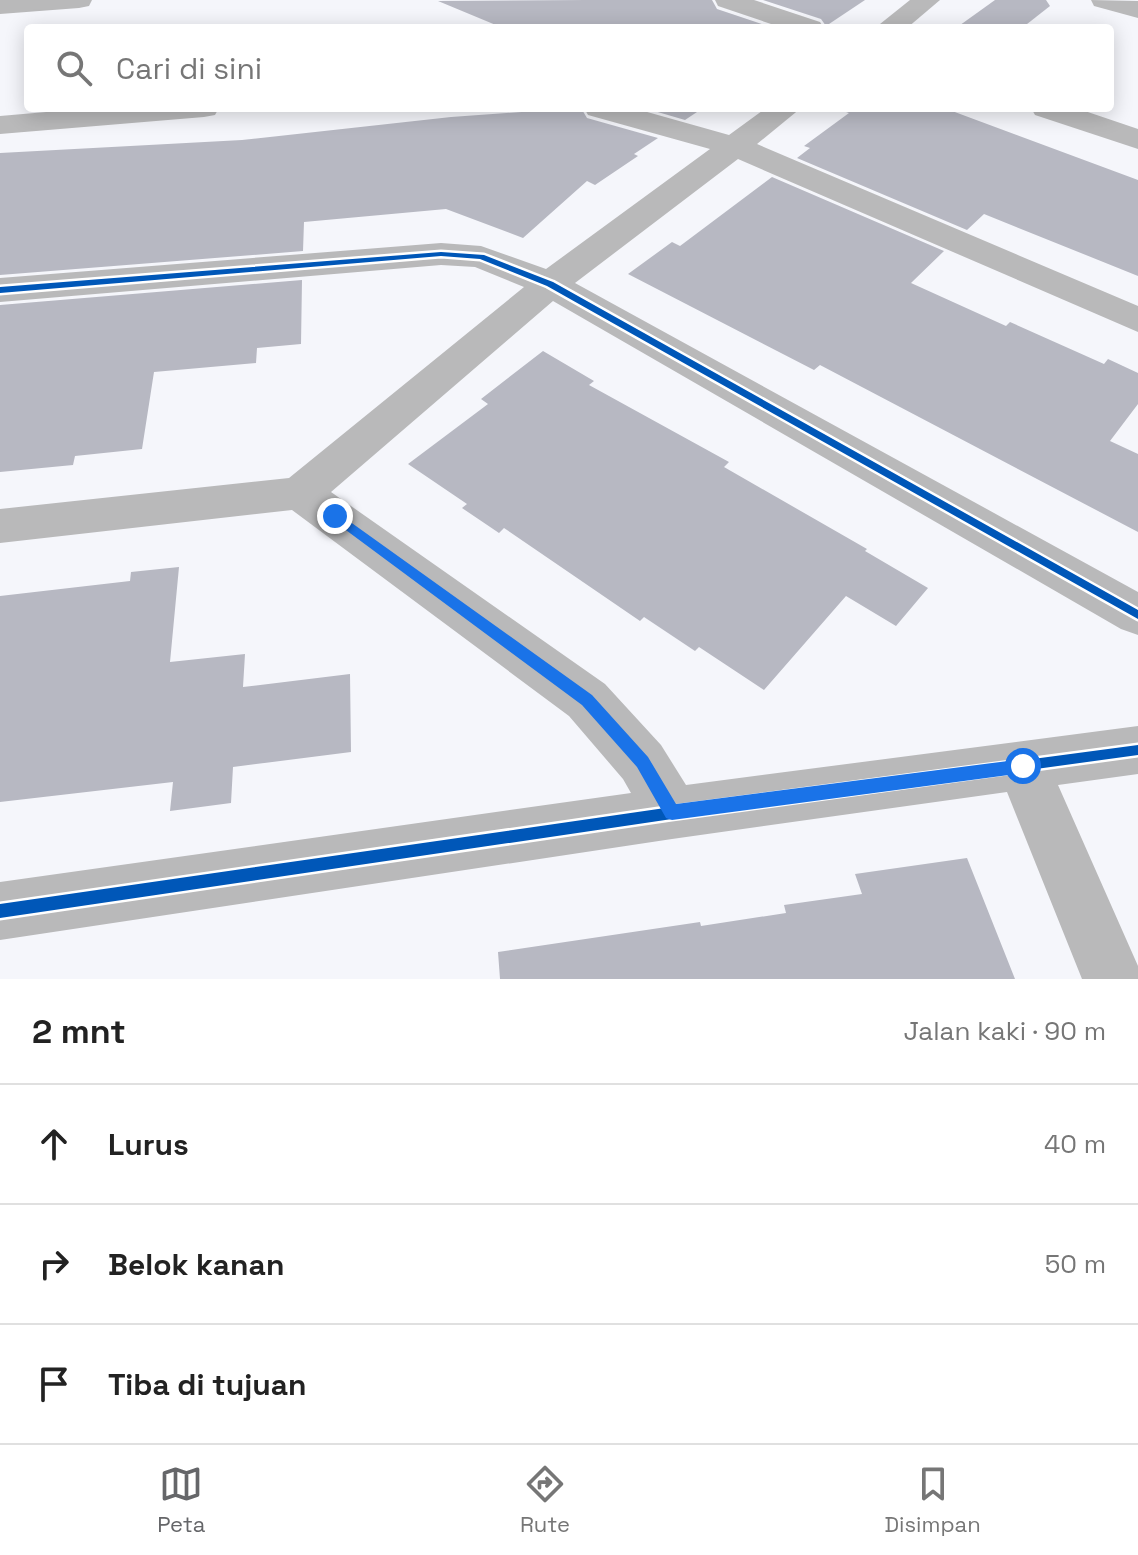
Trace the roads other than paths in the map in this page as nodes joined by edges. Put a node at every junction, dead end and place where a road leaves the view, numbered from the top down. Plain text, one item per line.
1 (79, 0) edge
2 (728, 0) edge
3 (927, 0) edge
4 (1104, 0) edge
5 (0, 6) edge
6 (1138, 10) edge
7 (798, 24) edge
8 (894, 24) edge
9 (156, 112) edge
10 (613, 112) edge
11 (781, 112) edge
12 (1058, 112) edge
13 (0, 125) edge
14 (1138, 139) edge
15 (736, 147) junction
16 (550, 284) junction
17 (0, 290) edge
18 (1138, 320) edge
19 (300, 493) junction
20 (0, 526) edge
21 (1138, 615) edge
22 (1138, 750) edge
23 (1023, 766) junction
24 (672, 813) junction
25 (0, 911) edge
26 (1113, 979) edge

1 - 5 street
2 - 7 street
3 - 8 street
4 - 6 street
9 - 13 street
10 - 15 street
11 - 15 street
12 - 14 street
15 - 16 street
15 - 18 street
16 - 17 street
16 - 19 street
16 - 21 street
19 - 20 street
19 - 24 street
22 - 23 street
23 - 24 street
23 - 26 street
24 - 25 street

